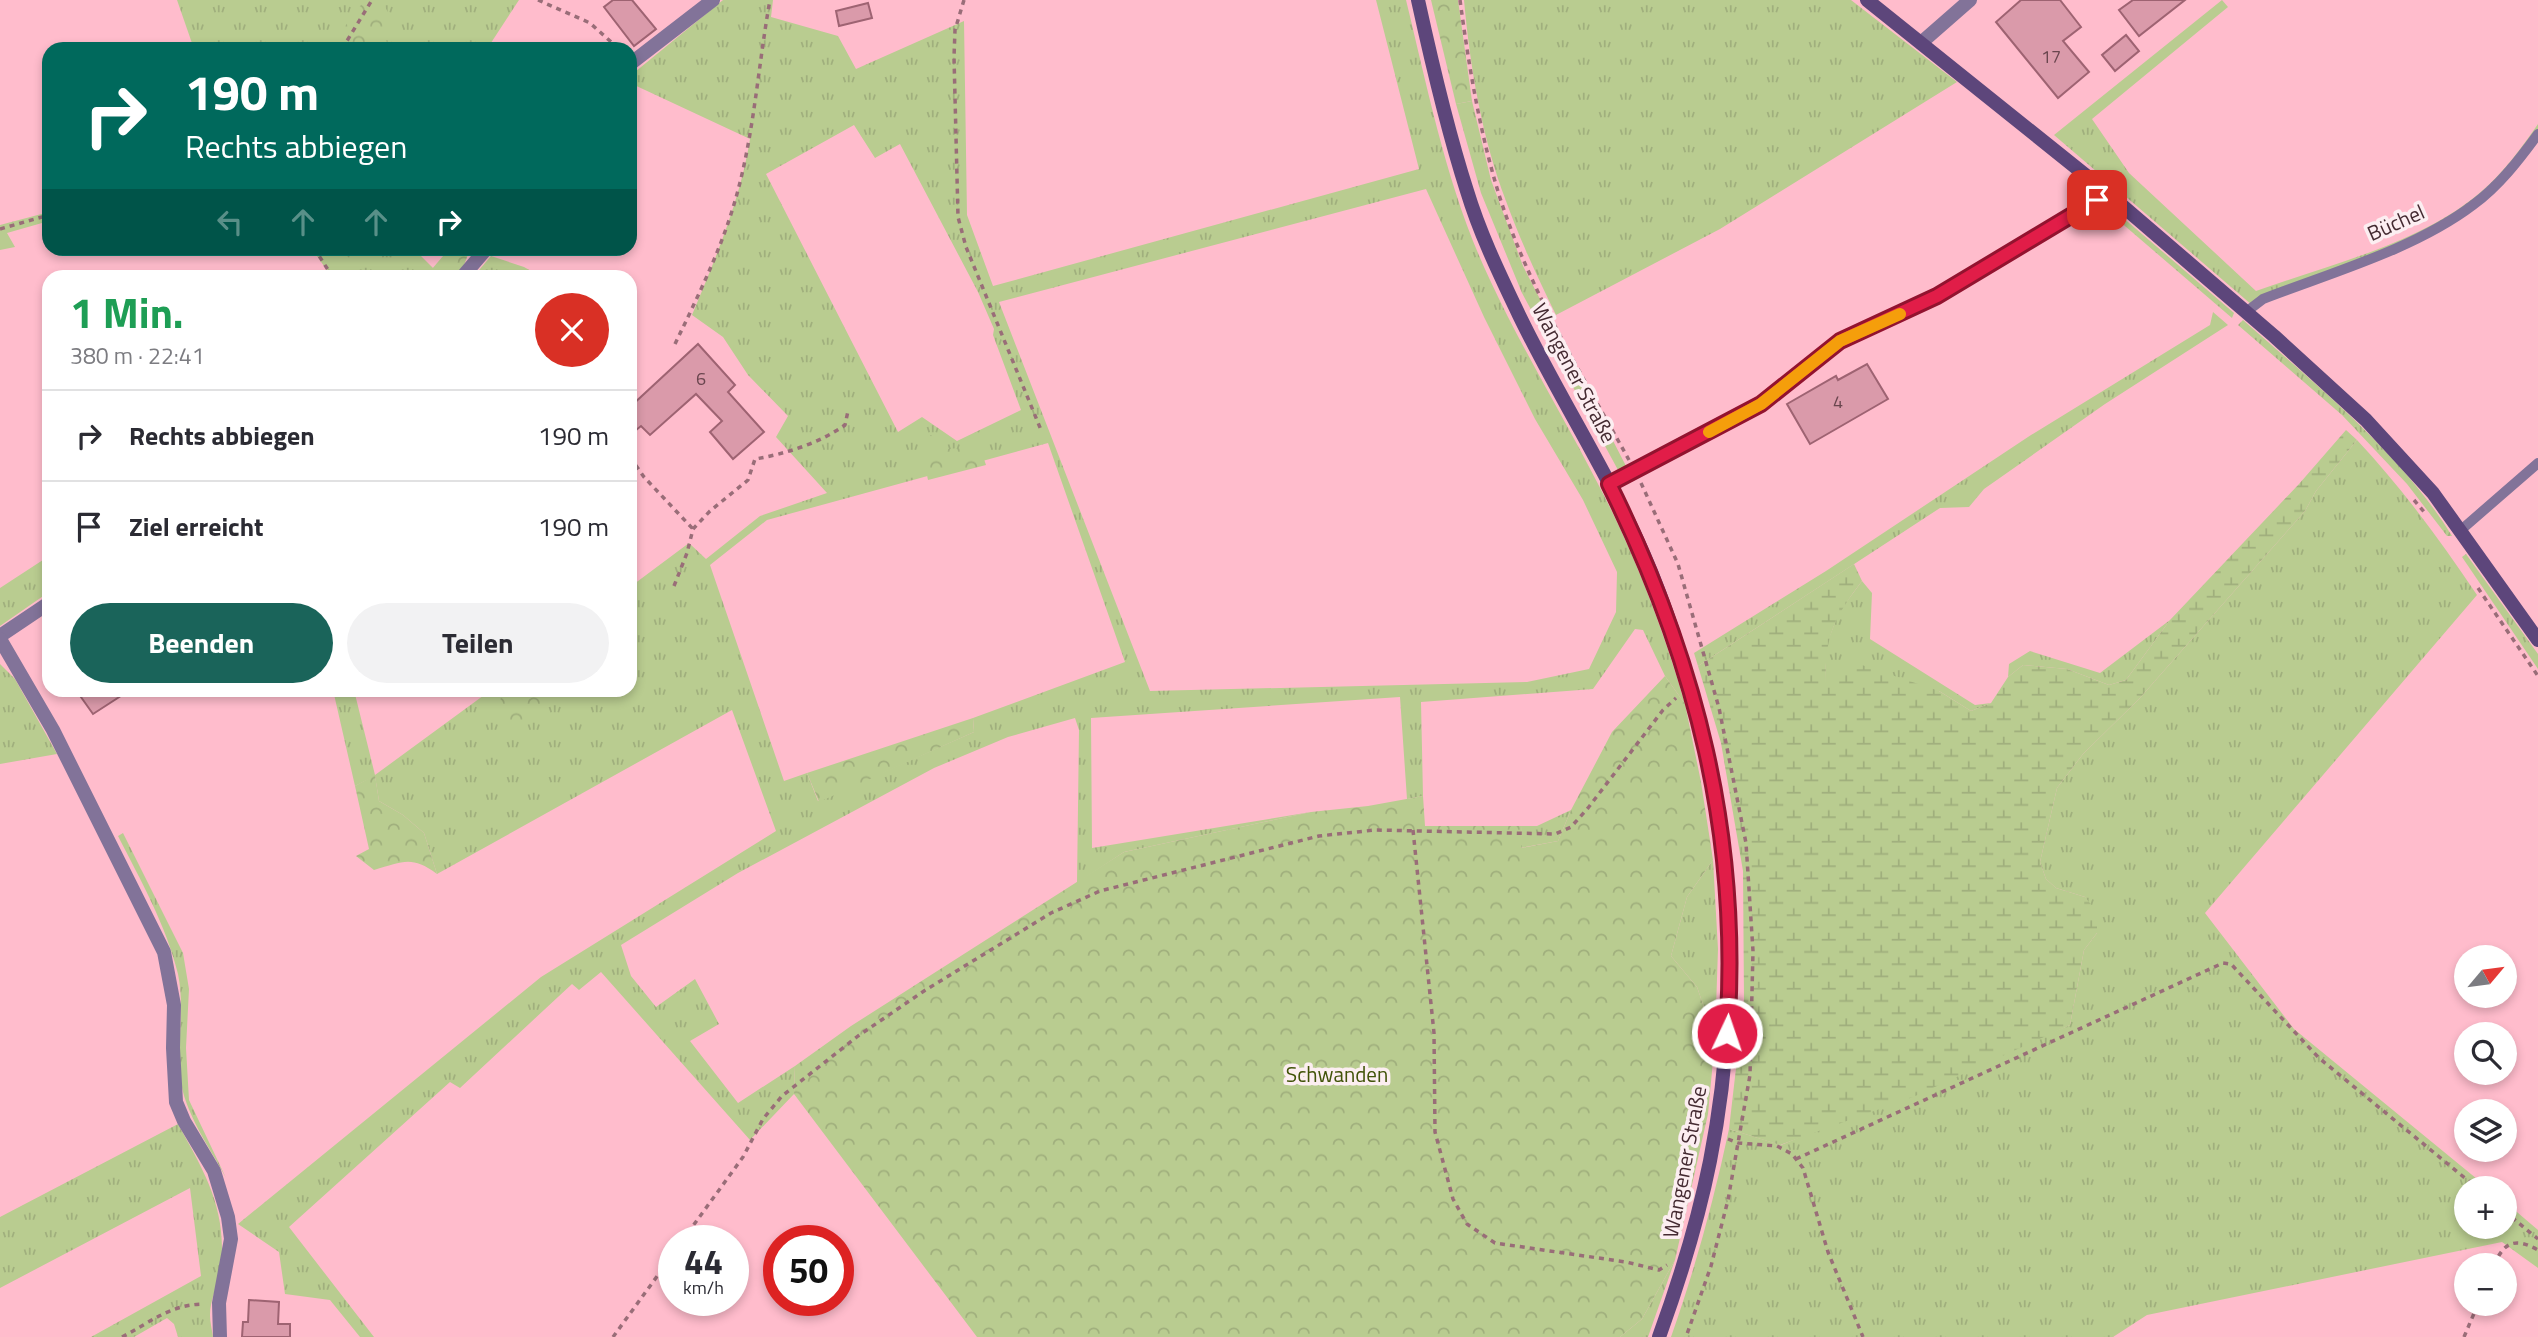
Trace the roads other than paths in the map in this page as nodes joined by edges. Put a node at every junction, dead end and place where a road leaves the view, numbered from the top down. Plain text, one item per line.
1 (713, 0) edge
2 (1418, 0) edge
3 (1867, 0) edge
4 (1970, 0) edge
5 (1922, 42) junction
6 (637, 59) edge
7 (2538, 134) edge
8 (2104, 190) junction
9 (479, 256) edge
10 (468, 270) edge
11 (2246, 312) junction
12 (2538, 463) edge
13 (1609, 484) junction
14 (2462, 530) junction
15 (42, 608) edge
16 (0, 638) edge
17 (2538, 640) edge
18 (220, 1337) edge
19 (1659, 1337) edge

1 - 6 street
2 - 13 main road, Wangener Straße
3 - 5 main road
4 - 5 street
5 - 8 main road
7 - 11 lane, Büchel
8 - 11 main road
8 - 13 lane
9 - 10 street
11 - 14 main road
12 - 14 lane
13 - 19 main road, Wangener Straße
14 - 17 main road
15 - 16 street
16 - 18 street

